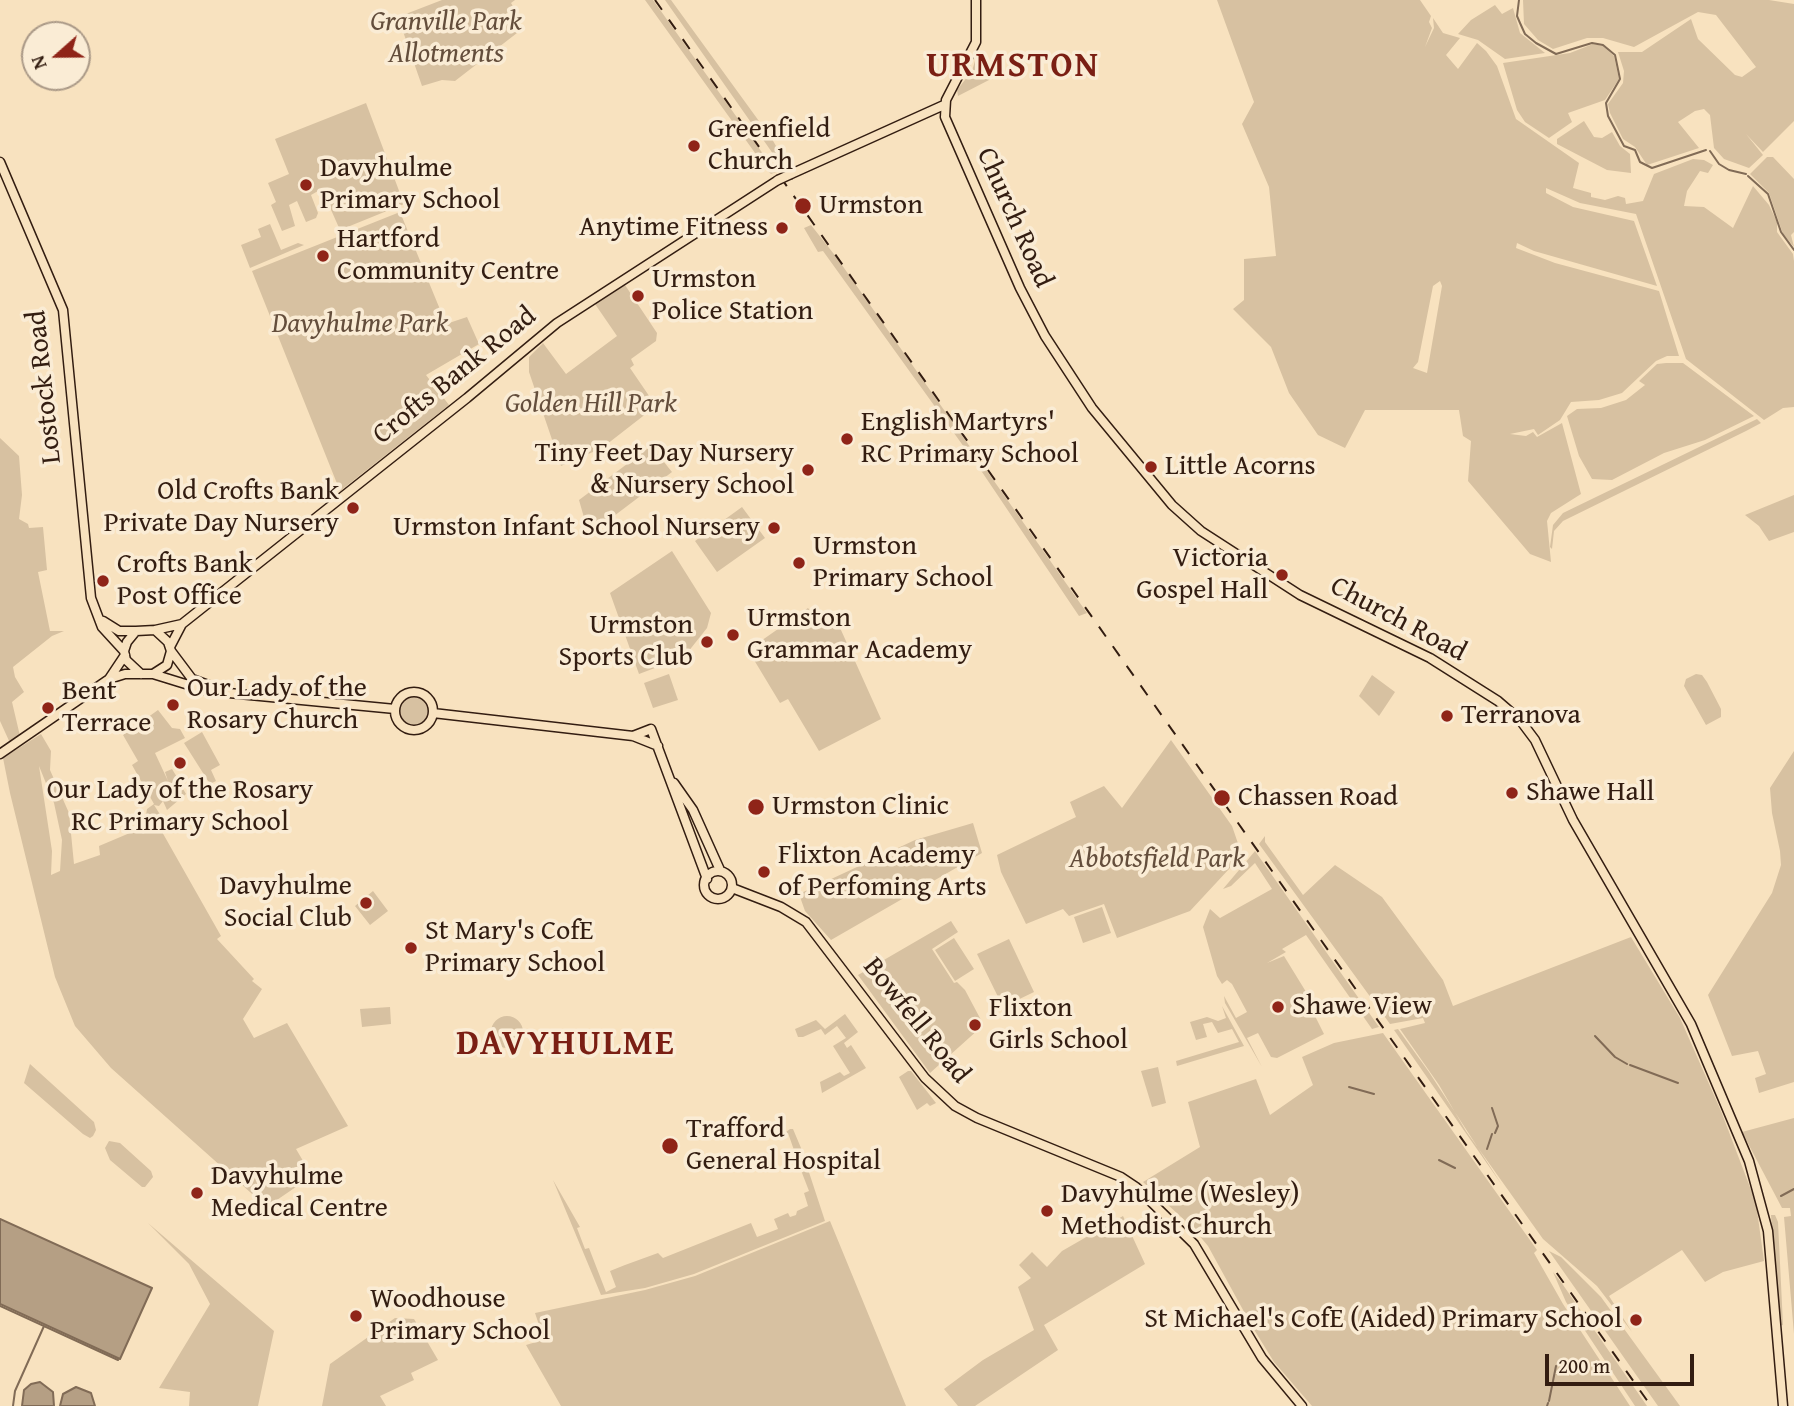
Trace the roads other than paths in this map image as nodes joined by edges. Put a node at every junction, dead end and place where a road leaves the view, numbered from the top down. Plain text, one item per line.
1 (976, 0) edge
2 (944, 105) junction
3 (0, 162) edge
4 (98, 617) junction
5 (182, 624) junction
6 (155, 629) junction
7 (136, 631) junction
8 (170, 649) junction
9 (124, 653) junction
10 (141, 674) junction
11 (153, 674) junction
12 (109, 679) junction
13 (207, 688) junction
14 (396, 709) junction
15 (433, 713) junction
16 (633, 736) junction
17 (658, 746) junction
18 (0, 754) edge
19 (670, 778) junction
20 (720, 870) junction
21 (707, 879) junction
22 (732, 888) junction
23 (1302, 1406) edge
24 (1783, 1406) edge

1 - 2 main road
2 - 5 main road, Crofts Bank Road, bridge
2 - 24 main road, Church Road
3 - 4 main road, Lostock Road
4 - 7 main road
4 - 9 main road, Lostock Road
5 - 6 main road, Crofts Bank Road
5 - 8 main road, Crofts Bank Road
6 - 7 main road
6 - 8 main road
7 - 9 main road
8 - 11 main road
8 - 13 main road
9 - 10 main road
9 - 12 main road
10 - 11 main road
10 - 12 main road
11 - 13 main road
12 - 18 main road
13 - 14 main road
14 - 15 main road
14 - 15 main road
15 - 16 main road
16 - 17 main road
16 - 17 main road
17 - 19 main road
19 - 20 main road
19 - 21 main road
20 - 21 main road
20 - 22 main road
21 - 22 main road
22 - 23 main road, Bowfell Road

